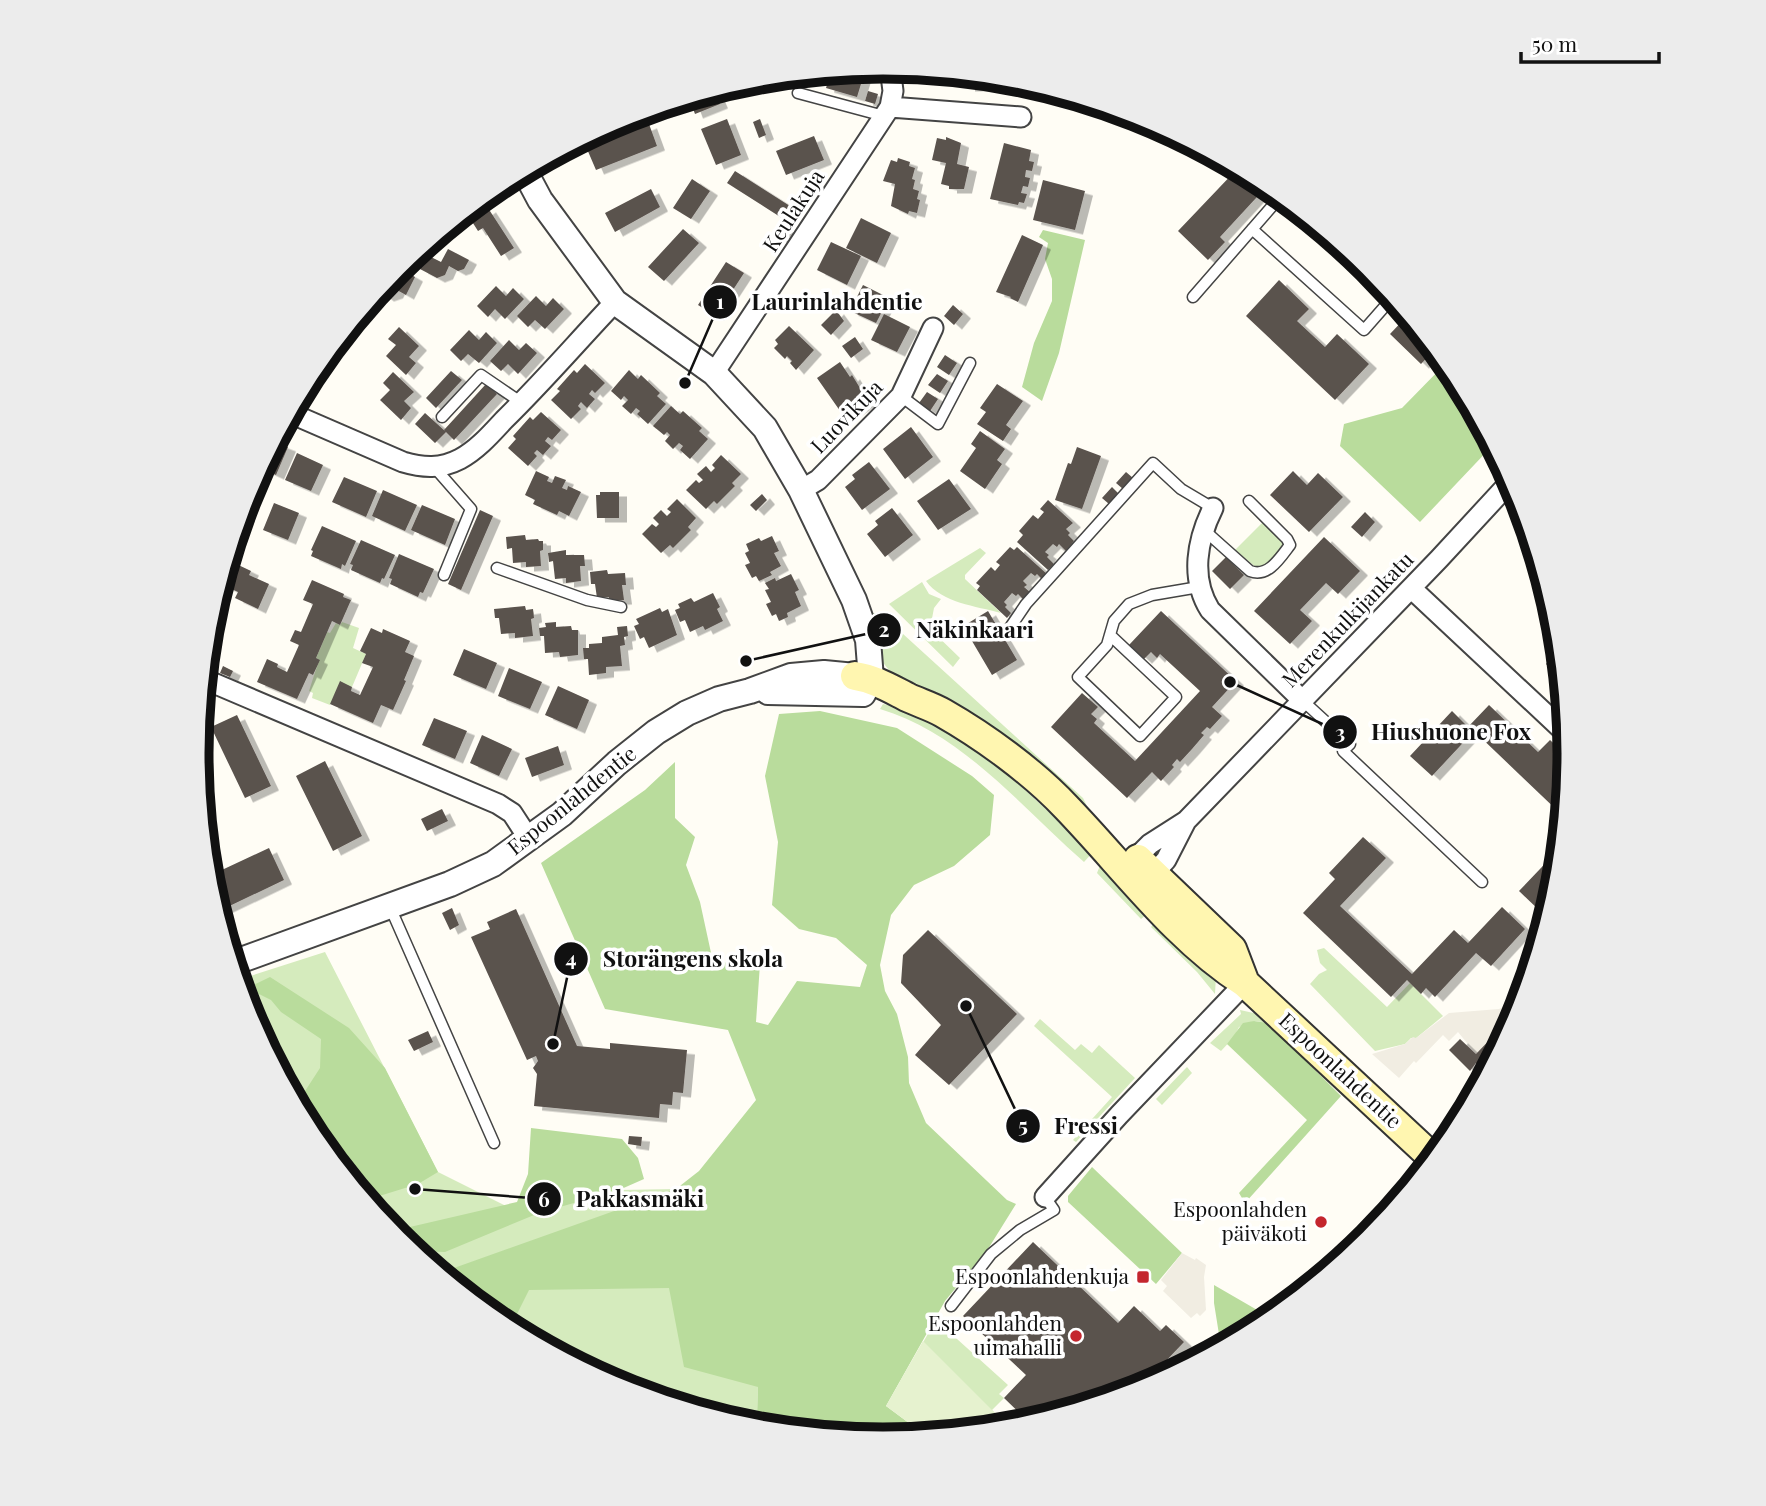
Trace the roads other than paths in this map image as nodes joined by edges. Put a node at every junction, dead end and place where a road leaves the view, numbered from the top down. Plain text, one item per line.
1 (892, 79) edge
2 (798, 93) dead end
3 (887, 112) junction
4 (1021, 117) dead end
5 (528, 180) edge
6 (1274, 204) edge
7 (1252, 229) junction
8 (1192, 297) dead end
9 (615, 302) junction
10 (1387, 304) edge
11 (933, 328) dead end
12 (970, 363) dead end
13 (713, 373) junction
14 (901, 396) junction
15 (522, 403) junction
16 (299, 417) edge
17 (442, 417) dead end
18 (435, 467) junction
19 (1503, 489) edge
20 (801, 491) junction
21 (1249, 501) dead end
22 (1213, 508) joint
23 (1204, 530) junction
24 (497, 568) dead end
25 (444, 575) dead end
26 (1199, 587) junction
27 (1411, 588) junction
28 (621, 607) dead end
29 (1007, 632) dead end
30 (1111, 635) junction
31 (213, 683) edge
32 (863, 683) junction
33 (1302, 700) junction
34 (1556, 725) edge
35 (529, 839) junction
36 (1141, 871) junction
37 (1482, 882) dead end
38 (390, 906) junction
39 (242, 960) edge
40 (1245, 983) junction
41 (494, 1143) dead end
42 (1426, 1152) edge
43 (1045, 1197) joint
44 (951, 1306) dead end

1 - 3 street
2 - 3 lane
3 - 4 street
3 - 13 street, Keulakuja
5 - 9 street
6 - 7 lane
7 - 8 lane
7 - 10 lane
9 - 13 street
9 - 15 street
11 - 14 street, Luovikuja
12 - 14 lane
13 - 20 street
14 - 20 street, Luovikuja
15 - 17 lane
15 - 18 street
16 - 18 street
18 - 25 lane
19 - 27 street, Merenkulkijankatu
20 - 32 street
21 - 23 lane
22 - 23 street
22 - 29 lane
23 - 26 street
24 - 28 lane
26 - 30 lane
26 - 33 street
27 - 33 street, Merenkulkijankatu
27 - 34 street
30 - 30 lane
31 - 35 street
32 - 35 street, Espoonlahdentie
32 - 36 main road, Espoonlahdentie
33 - 36 street, Merenkulkijankatu
33 - 37 lane
35 - 38 street, Espoonlahdentie
36 - 40 main road, Espoonlahdentie
38 - 39 street, Espoonlahdentie
38 - 41 lane
40 - 42 main road, Espoonlahdentie
40 - 43 street
43 - 44 lane

